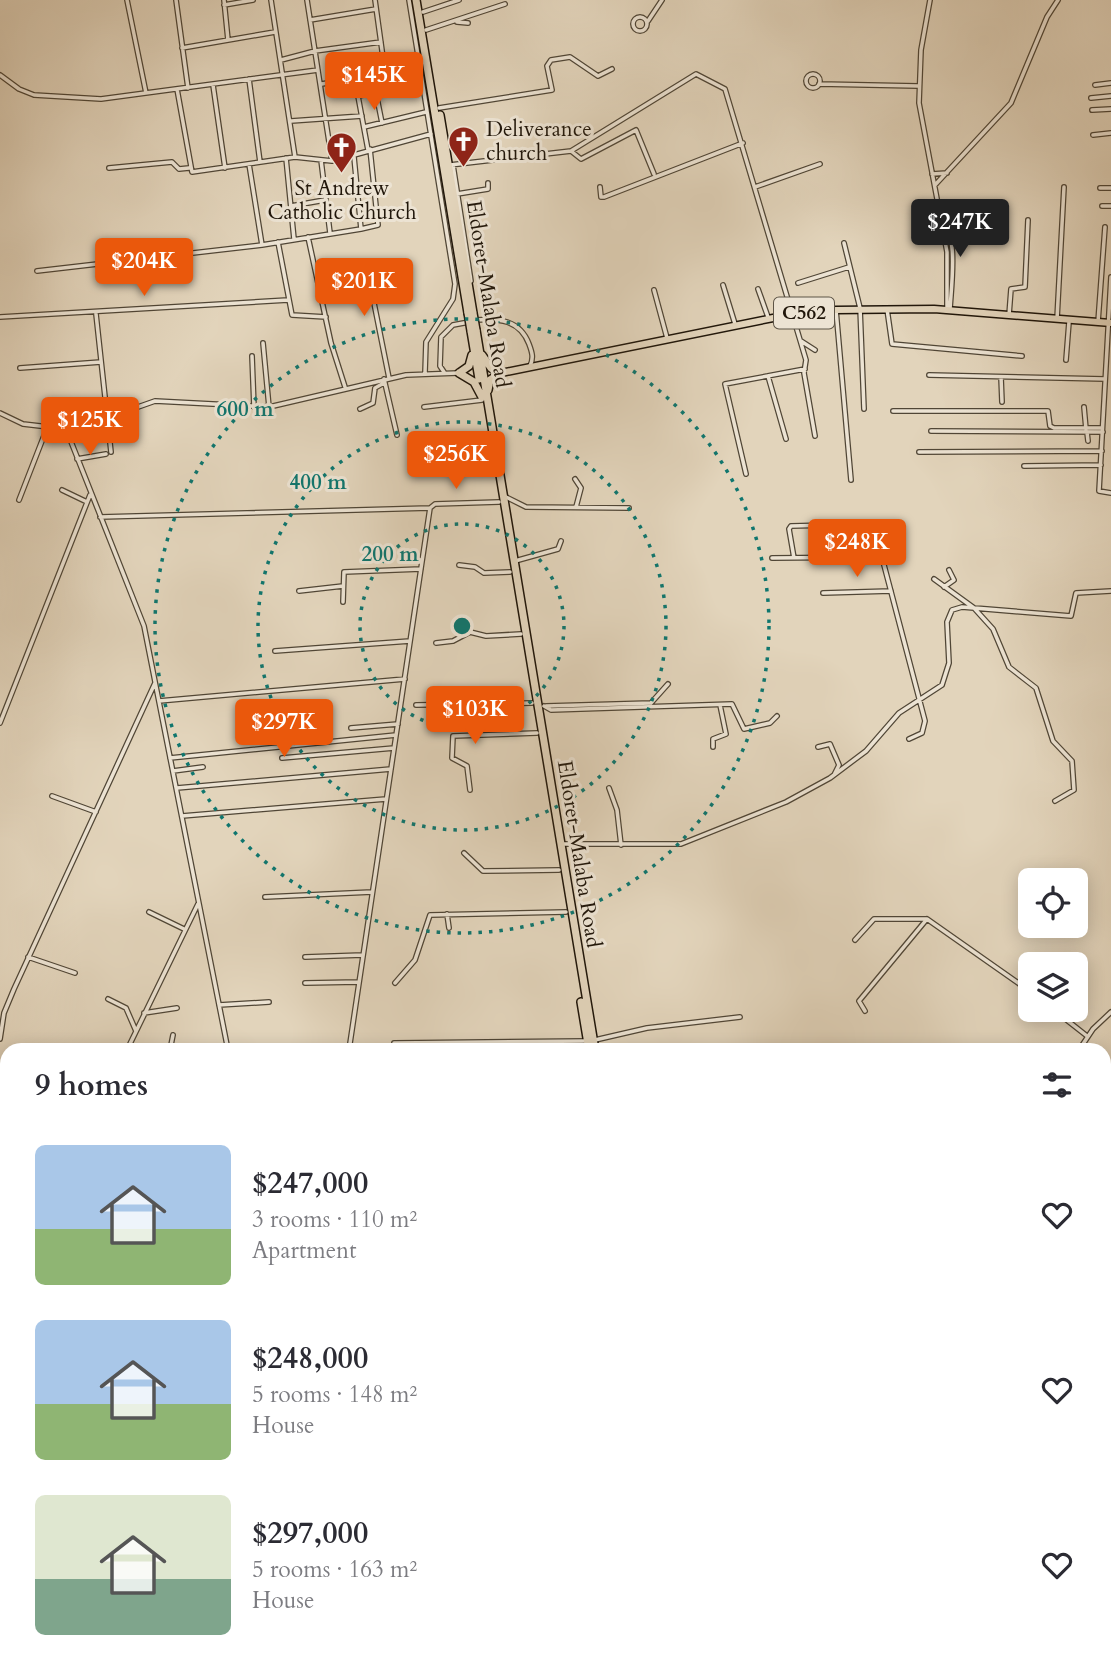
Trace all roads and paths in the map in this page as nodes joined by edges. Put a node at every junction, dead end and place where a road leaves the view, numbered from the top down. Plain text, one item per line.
1 (127, 0) edge
2 (176, 0) edge
3 (253, 0) edge
4 (271, 0) edge
5 (307, 0) edge
6 (375, 0) edge
7 (409, 0) edge
8 (419, 0) edge
9 (459, 0) edge
10 (662, 0) edge
11 (930, 0) edge
12 (1058, 0) edge
13 (224, 2) edge
14 (505, 4) dead end
15 (376, 9) junction
16 (423, 12) junction
17 (310, 20) junction
18 (451, 22) junction
19 (647, 22) dead end
20 (468, 23) dead end
21 (426, 30) junction
22 (275, 32) junction
23 (228, 41) junction
24 (381, 42) junction
25 (182, 48) junction
26 (315, 51) junction
27 (281, 60) junction
28 (419, 65) junction
29 (612, 69) dead end
30 (318, 70) junction
31 (385, 72) junction
32 (0, 75) edge
33 (284, 75) junction
34 (249, 79) junction
35 (355, 79) junction
36 (1111, 83) edge
37 (321, 84) junction
38 (819, 84) dead end
39 (213, 85) junction
40 (1096, 85) dead end
41 (918, 86) junction
42 (423, 87) junction
43 (188, 88) junction
44 (177, 89) junction
45 (146, 93) junction
46 (376, 93) junction
47 (358, 96) junction
48 (1111, 96) edge
49 (1091, 99) dead end
50 (439, 108) junction
51 (1111, 108) edge
52 (1092, 110) dead end
53 (427, 111) junction
54 (362, 116) junction
55 (325, 119) junction
56 (290, 121) junction
57 (382, 124) junction
58 (364, 127) junction
59 (1111, 133) edge
60 (431, 134) junction
61 (1093, 135) dead end
62 (743, 143) junction
63 (369, 150) junction
64 (571, 151) junction
65 (295, 157) junction
66 (354, 157) junction
67 (286, 158) junction
68 (321, 160) junction
69 (332, 161) junction
70 (260, 162) junction
71 (249, 164) junction
72 (820, 164) dead end
73 (452, 165) junction
74 (109, 168) dead end
75 (189, 168) junction
76 (225, 168) junction
77 (947, 173) junction
78 (654, 174) dead end
79 (931, 174) junction
80 (488, 183) dead end
81 (934, 186) junction
82 (600, 187) dead end
83 (755, 187) junction
84 (1064, 187) dead end
85 (1100, 188) dead end
86 (1111, 188) edge
87 (457, 194) junction
88 (325, 200) junction
89 (291, 206) junction
90 (1102, 206) dead end
91 (1111, 206) edge
92 (1028, 219) dead end
93 (1105, 227) dead end
94 (361, 229) junction
95 (330, 233) junction
96 (308, 236) junction
97 (294, 239) junction
98 (278, 242) junction
99 (844, 243) dead end
100 (262, 245) junction
101 (849, 267) junction
102 (37, 271) dead end
103 (1111, 277) edge
104 (798, 283) dead end
105 (723, 285) dead end
106 (321, 286) junction
107 (758, 289) dead end
108 (654, 290) dead end
109 (472, 294) dead end
110 (288, 300) junction
111 (887, 307) junction
112 (860, 308) junction
113 (836, 310) junction
114 (949, 310) junction
115 (470, 313) junction
116 (96, 314) junction
117 (793, 315) junction
118 (1009, 315) junction
119 (0, 317) edge
120 (327, 317) junction
121 (769, 319) junction
122 (1057, 319) junction
123 (1069, 322) junction
124 (1098, 322) junction
125 (1109, 323) edge
126 (735, 326) junction
127 (667, 340) junction
128 (800, 340) junction
129 (475, 342) junction
130 (263, 343) dead end
131 (815, 350) dead end
132 (252, 356) dead end
133 (1021, 356) dead end
134 (1066, 360) dead end
135 (101, 362) junction
136 (529, 367) junction
137 (20, 368) dead end
138 (805, 369) junction
139 (425, 373) junction
140 (445, 373) junction
141 (459, 373) junction
142 (501, 373) junction
143 (929, 375) dead end
144 (768, 376) junction
145 (1001, 377) junction
146 (1105, 379) junction
147 (386, 380) junction
148 (345, 387) junction
149 (484, 401) junction
150 (1002, 402) dead end
151 (254, 407) junction
152 (269, 407) junction
153 (424, 407) dead end
154 (1084, 407) dead end
155 (360, 409) dead end
156 (864, 409) dead end
157 (893, 411) dead end
158 (0, 415) edge
159 (107, 418) junction
160 (47, 428) junction
161 (66, 429) junction
162 (1086, 430) junction
163 (1103, 430) junction
164 (932, 431) dead end
165 (397, 435) dead end
166 (816, 436) dead end
167 (786, 439) dead end
168 (1088, 441) dead end
169 (452, 442) dead end
170 (1102, 451) junction
171 (919, 452) dead end
172 (78, 459) junction
173 (493, 464) junction
174 (1101, 465) junction
175 (1024, 466) dead end
176 (746, 474) dead end
177 (575, 479) dead end
178 (851, 480) dead end
179 (62, 490) dead end
180 (91, 493) junction
181 (502, 493) junction
182 (1111, 494) edge
183 (19, 500) dead end
184 (87, 502) junction
185 (499, 502) junction
186 (576, 507) junction
187 (430, 508) junction
188 (629, 508) dead end
189 (100, 517) junction
190 (561, 541) dead end
191 (883, 557) junction
192 (772, 558) dead end
193 (794, 558) junction
194 (513, 562) junction
195 (459, 565) dead end
196 (421, 569) junction
197 (949, 570) dead end
198 (510, 572) junction
199 (934, 579) dead end
200 (343, 586) junction
201 (944, 587) junction
202 (299, 591) dead end
203 (891, 591) junction
204 (1111, 591) edge
205 (823, 593) dead end
206 (343, 602) dead end
207 (974, 608) junction
208 (521, 634) junction
209 (410, 641) junction
210 (436, 643) dead end
211 (275, 651) dead end
212 (405, 679) junction
213 (155, 682) junction
214 (668, 684) dead end
215 (159, 701) junction
216 (918, 702) junction
217 (416, 705) dead end
218 (538, 705) junction
219 (720, 705) junction
220 (777, 716) dead end
221 (0, 723) edge
222 (398, 724) junction
223 (351, 728) dead end
224 (537, 733) junction
225 (396, 735) junction
226 (909, 739) dead end
227 (713, 747) dead end
228 (818, 747) dead end
229 (394, 748) junction
230 (170, 758) junction
231 (282, 758) dead end
232 (202, 767) dead end
233 (391, 769) junction
234 (173, 771) junction
235 (833, 776) junction
236 (176, 788) junction
237 (608, 788) dead end
238 (470, 790) dead end
239 (52, 796) dead end
240 (387, 799) junction
241 (1055, 801) dead end
242 (96, 812) junction
243 (182, 816) junction
244 (559, 844) junction
245 (621, 845) junction
246 (464, 853) dead end
247 (559, 870) junction
248 (372, 892) junction
249 (265, 897) dead end
250 (199, 902) junction
251 (149, 912) dead end
252 (566, 912) junction
253 (447, 914) junction
254 (927, 919) junction
255 (449, 928) dead end
256 (184, 929) junction
257 (855, 940) dead end
258 (363, 955) junction
259 (29, 957) junction
260 (305, 957) dead end
261 (75, 974) dead end
262 (359, 982) junction
263 (305, 983) dead end
264 (395, 983) dead end
265 (1018, 983) edge
266 (108, 999) dead end
267 (269, 1002) dead end
268 (219, 1005) junction
269 (177, 1008) dead end
270 (865, 1011) dead end
271 (1111, 1012) edge
272 (144, 1013) junction
273 (740, 1017) dead end
274 (1069, 1022) edge
275 (136, 1031) junction
276 (173, 1035) dead end
277 (1087, 1036) junction
278 (0, 1039) edge
279 (590, 1040) junction
280 (130, 1043) edge
281 (171, 1043) edge
282 (227, 1043) edge
283 (350, 1043) edge
284 (394, 1043) dead end
285 (411, 1043) joint
286 (590, 1043) edge
287 (591, 1043) edge
288 (1083, 1043) edge

1 - 45 street
2 - 25 street
3 - 13 street
4 - 22 street
5 - 17 street
6 - 15 street
7 - 28 street
8 - 16 highway, Eldoret-Malaba Road
8 - 115 highway, Eldoret-Malaba Road
9 - 16 street
10 - 19 street
11 - 41 street
12 - 77 street
13 - 23 street
14 - 18 street
15 - 17 street
15 - 24 street
16 - 21 highway, Eldoret-Malaba Road
17 - 26 street
18 - 20 street
18 - 21 street
21 - 50 highway, Eldoret-Malaba Road
22 - 23 street
22 - 27 street
23 - 25 street
24 - 26 street
24 - 31 street
25 - 43 street
26 - 27 street
26 - 30 street
27 - 33 street
28 - 31 street
28 - 42 street
29 - 50 street
30 - 33 street
30 - 37 street
31 - 35 street
32 - 45 street
33 - 34 street
33 - 56 street
34 - 39 street
34 - 70 street
35 - 37 street
35 - 47 street
36 - 40 street
37 - 55 street
38 - 41 street
39 - 43 street
39 - 76 street
41 - 79 street
42 - 46 street
42 - 53 street
43 - 44 street
44 - 45 street
44 - 75 street
46 - 47 street
46 - 57 street
47 - 54 street
48 - 49 street
50 - 73 highway, Eldoret-Malaba Road
51 - 52 street
53 - 57 street
53 - 60 street
54 - 55 street
54 - 58 street
55 - 56 street
55 - 69 street
56 - 65 street
57 - 58 street
58 - 63 street
59 - 61 street
60 - 63 street
60 - 139 street
62 - 64 street
62 - 82 street
62 - 83 street
63 - 66 street
63 - 94 street
64 - 73 street
64 - 78 street
65 - 67 street
65 - 68 street
66 - 69 street
66 - 94 street
67 - 70 street
67 - 89 street
68 - 69 street
68 - 88 street
70 - 71 street
71 - 76 street
71 - 100 street
72 - 83 street
73 - 87 street
73 - 115 highway, Eldoret-Malaba Road
74 - 75 street
75 - 76 street
77 - 79 street
77 - 81 street
79 - 81 street
80 - 87 street
81 - 114 street
83 - 117 street
84 - 122 street
85 - 86 street
87 - 109 street
88 - 89 street
88 - 95 street
89 - 97 street
90 - 91 street
92 - 118 street
93 - 124 street
94 - 95 street
95 - 96 street
96 - 97 street
96 - 106 street
97 - 98 street
98 - 100 street
98 - 110 street
99 - 101 street
100 - 102 street
101 - 104 street
101 - 112 street
103 - 125 street
105 - 126 street
106 - 120 street
106 - 147 street
107 - 121 street
108 - 127 street
110 - 116 street
110 - 120 street
111 - 112 main road, C562
111 - 114 main road, C562
111 - 133 street
112 - 113 main road, C562
112 - 156 street
113 - 117 main road, C562
113 - 178 street
114 - 118 main road, C562
115 - 129 highway, Eldoret-Malaba Road, bridge
116 - 119 street
116 - 135 street
117 - 121 main road, C562
117 - 128 street
118 - 122 main road, C562
120 - 148 street
121 - 126 main road, C562
122 - 123 main road, C562
123 - 124 main road, C562
123 - 134 street
124 - 125 main road, C562
125 - 146 street
126 - 127 main road, C562
127 - 136 main road, C562
128 - 131 street
128 - 138 street
129 - 141 highway
129 - 142 highway
129 - 149 highway, Eldoret-Malaba Road
130 - 152 street
132 - 151 street
135 - 137 street
135 - 159 street
136 - 140 street
136 - 142 main road, C562
138 - 144 street
138 - 166 street
139 - 140 street
139 - 147 street
140 - 141 street
141 - 149 highway
142 - 149 highway
143 - 145 street
144 - 167 street
144 - 176 street
145 - 146 street
145 - 150 street
146 - 163 street
147 - 148 street
147 - 155 street
147 - 165 street
148 - 152 street
149 - 153 street
149 - 173 highway, Eldoret-Malaba Road
149 - 181 highway, Eldoret-Malaba Road
151 - 152 street
151 - 159 street
154 - 162 street
157 - 162 street
158 - 160 street
159 - 161 street
159 - 172 street
160 - 161 street
160 - 183 street
161 - 172 street
162 - 163 street
162 - 164 street
162 - 168 street
163 - 170 street
169 - 173 street
170 - 171 street
170 - 174 street
172 - 180 street
173 - 185 highway, Eldoret-Malaba Road
174 - 175 street
174 - 182 street
177 - 186 street
179 - 184 street
180 - 184 street
180 - 189 street
181 - 186 street
181 - 194 highway, Eldoret-Malaba Road
184 - 221 street
185 - 187 street
185 - 198 highway, Eldoret-Malaba Road
186 - 188 street
187 - 189 street
187 - 196 street
189 - 213 street
190 - 194 street
191 - 193 street
191 - 193 street
191 - 203 street
192 - 193 street
194 - 218 highway, Eldoret-Malaba Road
195 - 198 street
196 - 200 street
196 - 209 street
197 - 201 street
198 - 208 highway, Eldoret-Malaba Road
199 - 201 street
200 - 202 street
200 - 206 street
201 - 207 street
203 - 205 street
203 - 216 street
204 - 207 street
207 - 216 street
207 - 241 street
208 - 210 street
208 - 218 highway, Eldoret-Malaba Road
209 - 211 street
209 - 212 street
212 - 215 street
212 - 222 street
213 - 215 street
213 - 242 street
214 - 218 street
215 - 230 street
216 - 226 street
216 - 235 street
217 - 218 street
218 - 219 street
218 - 224 highway, Eldoret-Malaba Road
218 - 244 highway, Eldoret-Malaba Road
219 - 220 street
219 - 227 street
222 - 223 street
222 - 225 street
224 - 238 street
224 - 247 highway, Eldoret-Malaba Road
225 - 229 street
225 - 230 street
228 - 235 street
229 - 231 street
229 - 233 street
230 - 234 street
232 - 234 street
233 - 236 street
233 - 240 street
234 - 236 street
235 - 245 street
236 - 243 street
237 - 245 street
239 - 242 street
240 - 243 street
240 - 248 street
242 - 259 street
243 - 250 street
244 - 245 street
244 - 279 highway, Eldoret-Malaba Road
246 - 247 street
247 - 252 highway, Eldoret-Malaba Road
248 - 249 street
248 - 258 street
250 - 256 street
250 - 268 street
251 - 256 street
252 - 253 street
252 - 279 highway, Eldoret-Malaba Road
253 - 255 street
253 - 264 street
254 - 257 street
254 - 265 street
254 - 270 street
256 - 272 street
258 - 260 street
258 - 262 street
259 - 261 street
259 - 278 street
262 - 263 street
262 - 283 street
266 - 275 street
267 - 268 street
268 - 282 street
269 - 272 street
271 - 277 street
272 - 275 street
273 - 279 street
274 - 277 street
275 - 280 street
276 - 281 street
277 - 288 street
279 - 285 street
279 - 286 highway, Eldoret-Malaba Road
279 - 287 highway, Eldoret-Malaba Road
284 - 285 street

